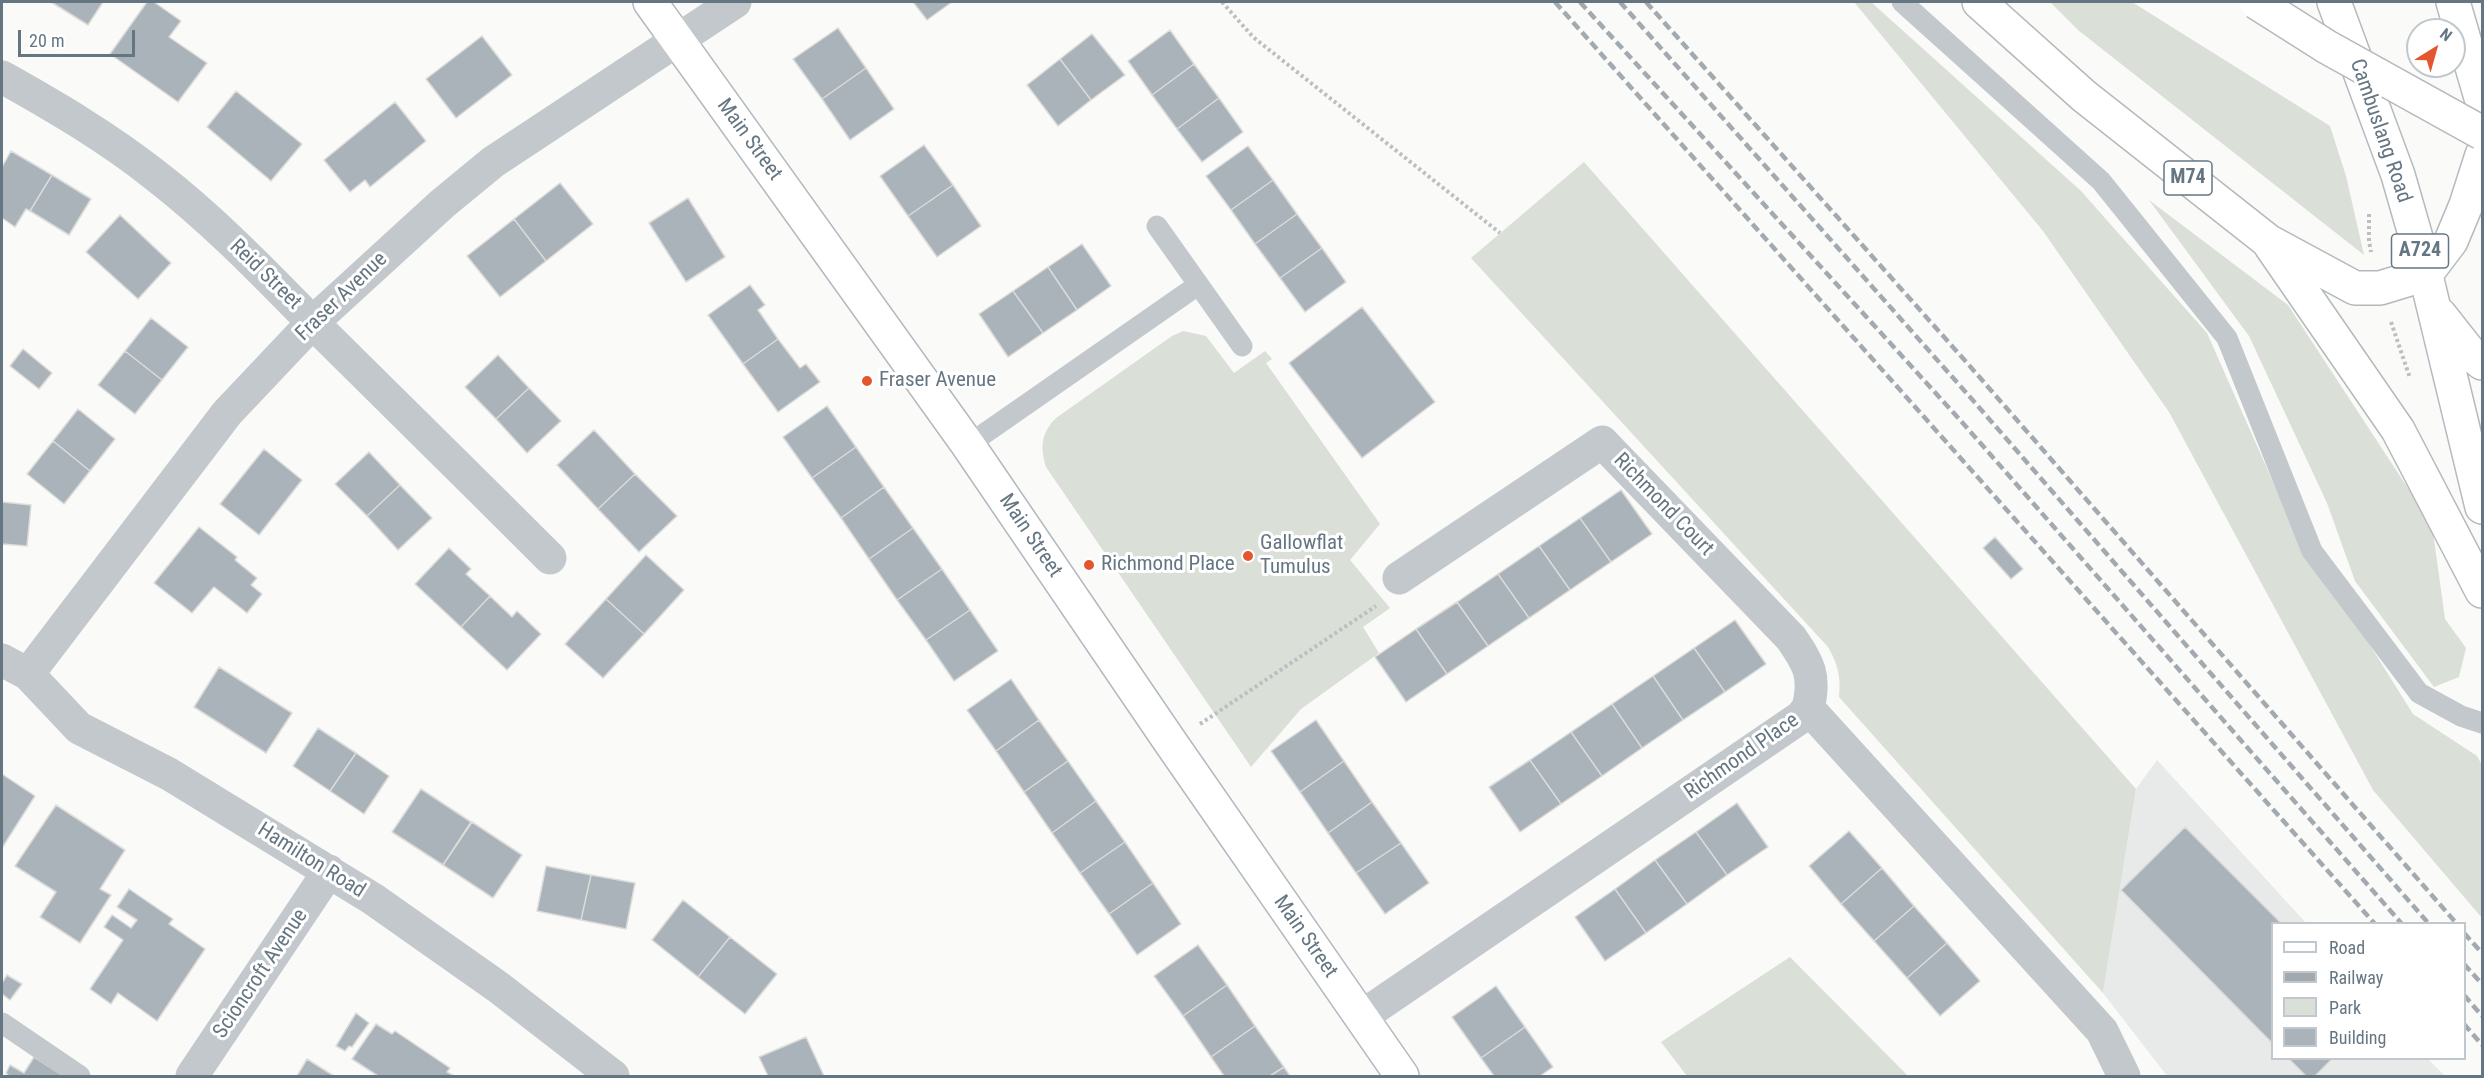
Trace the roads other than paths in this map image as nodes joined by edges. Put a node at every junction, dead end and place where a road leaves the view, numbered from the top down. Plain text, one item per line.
1 (650, 2) edge
2 (735, 2) edge
3 (1902, 2) edge
4 (1979, 2) edge
5 (2256, 2) edge
6 (2334, 2) edge
7 (2453, 2) edge
8 (678, 40) junction
9 (2, 77) edge
10 (2482, 101) edge
11 (2482, 133) edge
12 (2482, 155) edge
13 (1156, 226) dead end
14 (2268, 241) junction
15 (2426, 274) junction
16 (1198, 285) junction
17 (2433, 307) junction
18 (313, 322) junction
19 (1242, 346) dead end
20 (2482, 363) edge
21 (968, 445) junction
22 (2482, 507) edge
23 (550, 558) dead end
24 (1399, 578) road end
25 (2482, 591) edge
26 (15, 667) edge
27 (1808, 708) junction
28 (2482, 723) edge
29 (329, 871) junction
30 (1361, 1017) junction
31 (2, 1023) edge
32 (80, 1077) edge
33 (192, 1077) edge
34 (613, 1077) edge
35 (1402, 1077) edge
36 (2124, 1077) edge

1 - 8 main road, Main Street
2 - 8 street, Fraser Avenue
3 - 28 lane
4 - 14 main road, M74
5 - 11 main road, bridge
6 - 15 main road, Cambuslang Road / A724
7 - 10 main road
8 - 18 street, Fraser Avenue
8 - 21 main road, Main Street
9 - 18 street, Reid Street
12 - 15 main road
13 - 16 lane
14 - 15 main road, M74
14 - 25 main road, M74
15 - 17 main road, Cambuslang Road / A724
16 - 19 lane
16 - 21 lane
17 - 20 main road
17 - 22 main road, Cambuslang Road / A724
18 - 23 street, Reid Street
18 - 26 street, Fraser Avenue
21 - 30 main road, Main Street
24 - 27 street, Richmond Court
26 - 29 street, Hamilton Road
27 - 30 street, Richmond Place
27 - 36 street, Richmond Place
29 - 33 street, Scioncroft Avenue
29 - 34 street, Hamilton Road
30 - 35 main road, Main Street
31 - 32 lane

